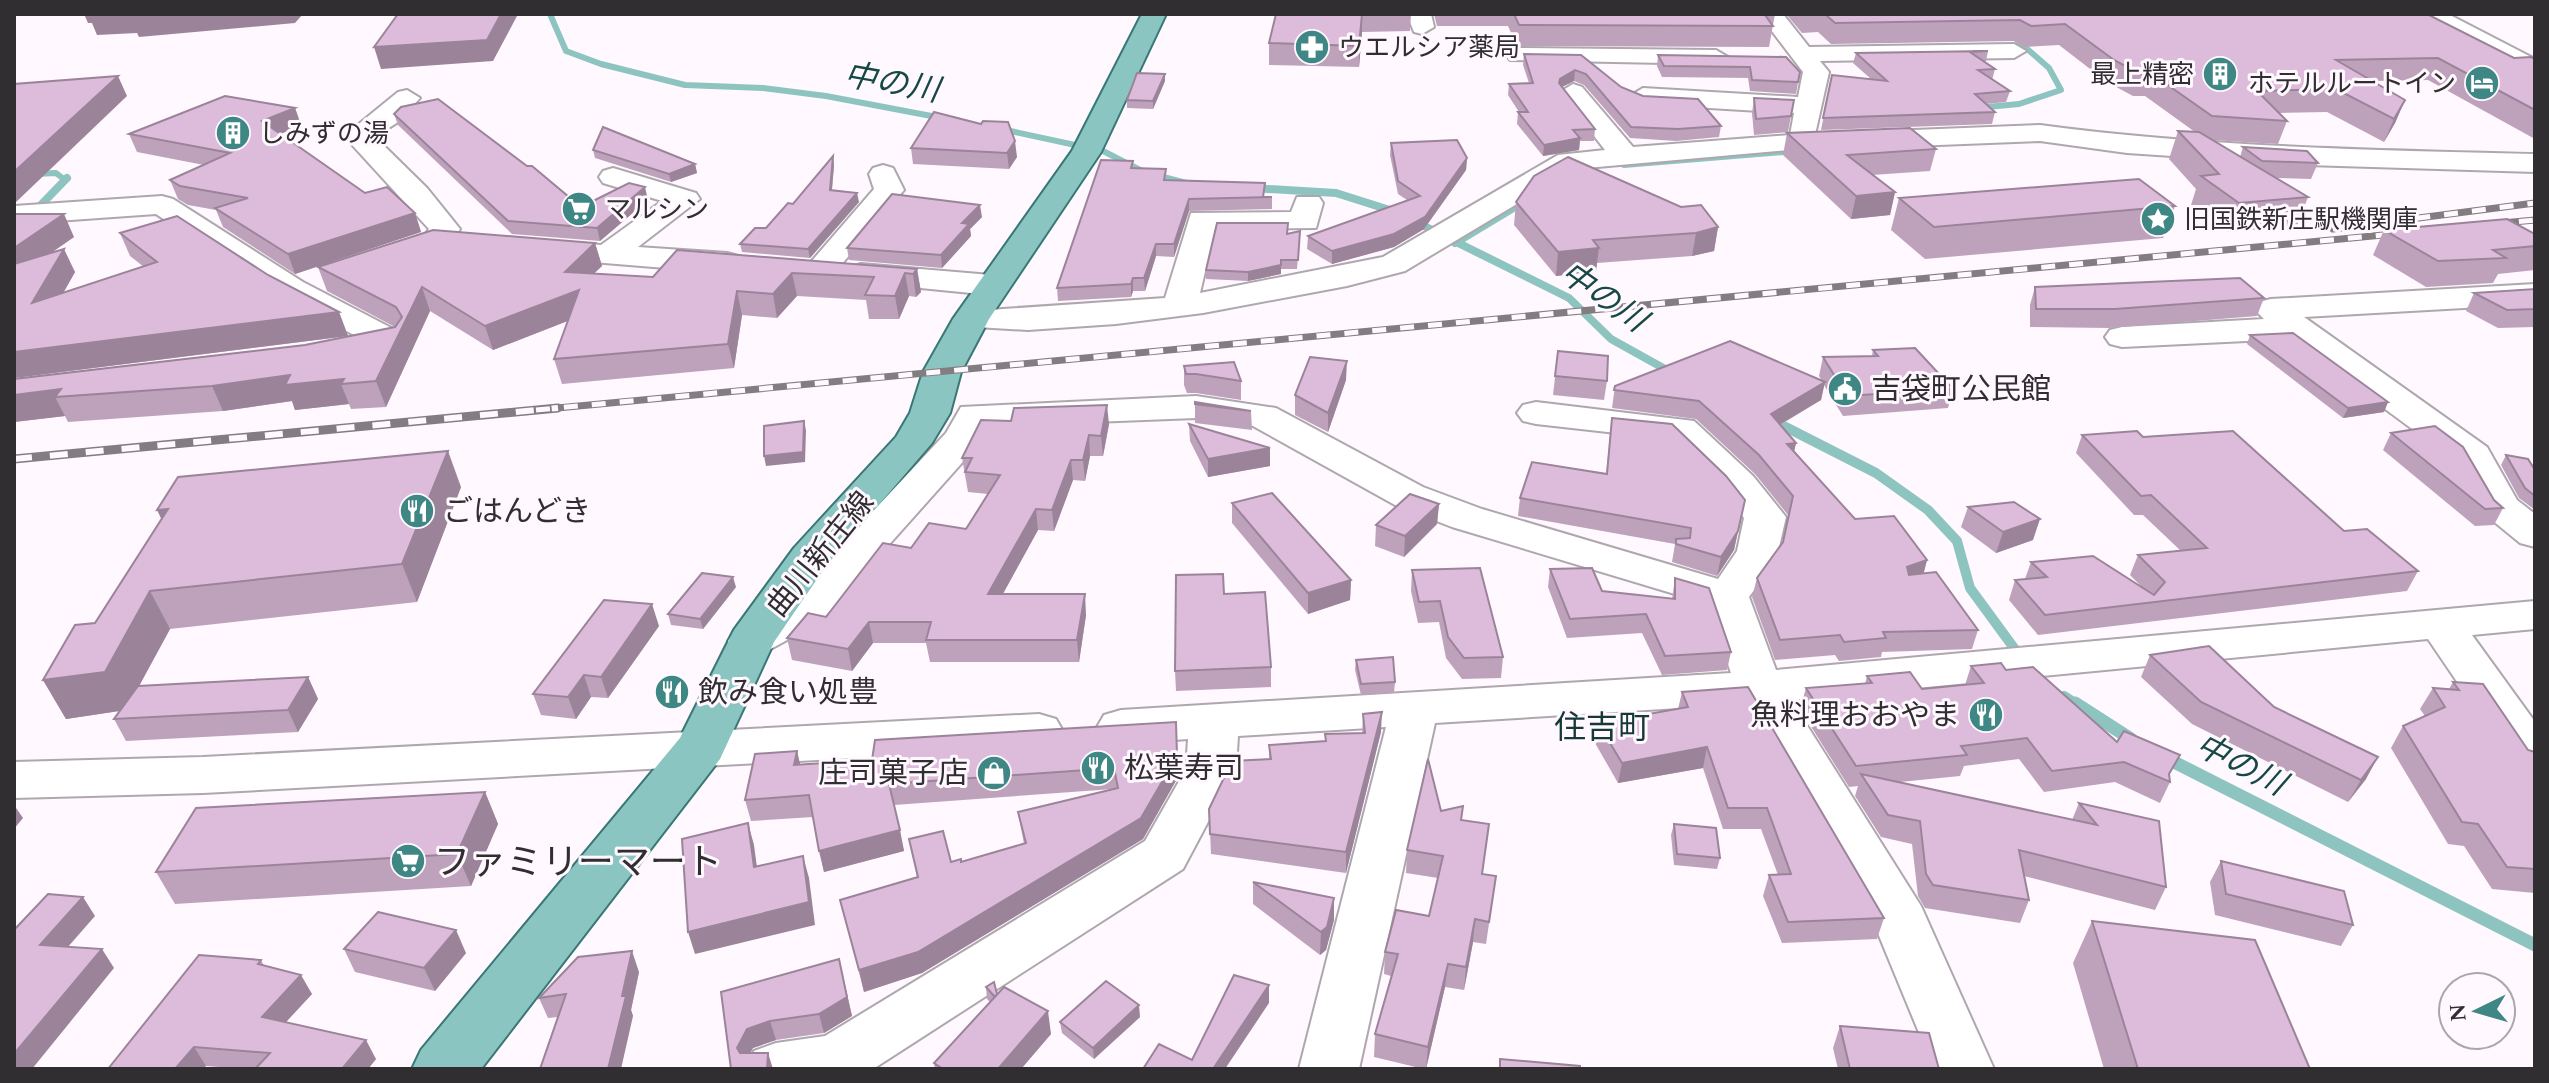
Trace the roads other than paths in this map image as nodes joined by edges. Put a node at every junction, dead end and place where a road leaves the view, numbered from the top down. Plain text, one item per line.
1 (1154, 14) edge
2 (2430, 14) edge
3 (1772, 15) edge
4 (1745, 16) edge
5 (2014, 51) dead end
6 (1519, 55) dead end
7 (1804, 56) junction
8 (1742, 57) edge
9 (1773, 57) edge
10 (2535, 69) edge
11 (1573, 92) dead end
12 (1643, 96) edge
13 (407, 98) dead end
14 (1811, 106) junction
15 (1823, 142) junction
16 (1624, 155) junction
17 (2535, 163) edge
18 (883, 174) dead end
19 (613, 177) dead end
20 (1308, 203) dead end
21 (56, 212) junction
22 (14, 215) edge
23 (14, 237) edge
24 (470, 245) edge
25 (516, 248) edge
26 (608, 254) junction
27 (790, 268) junction
28 (335, 273) edge
29 (291, 289) junction
30 (2535, 294) edge
31 (981, 302) junction
32 (1180, 306) junction
33 (2298, 328) junction
34 (2122, 337) dead end
35 (326, 353) edge
36 (1536, 413) dead end
37 (2535, 534) edge
38 (1727, 596) junction
39 (2535, 615) edge
40 (2442, 626) junction
41 (751, 641) junction
42 (1759, 687) junction
43 (1414, 711) junction
44 (1214, 723) junction
45 (702, 746) junction
46 (2535, 758) edge
47 (14, 780) edge
48 (846, 1065) edge
49 (444, 1069) edge
50 (776, 1069) edge
51 (1329, 1069) edge
52 (1964, 1069) edge

1 - 31 main road, 曲川新庄線
2 - 10 street
3 - 4 street
3 - 7 street
5 - 7 street
6 - 8 street
7 - 9 street
7 - 14 street
11 - 16 street
12 - 14 street
13 - 24 street
14 - 15 street
15 - 16 street
15 - 17 street
16 - 32 street
18 - 27 street
19 - 26 street
20 - 32 street
21 - 22 street
21 - 23 street
21 - 29 street
25 - 26 street
26 - 27 street
27 - 31 street
28 - 29 street
29 - 35 street
30 - 33 street
31 - 32 street
31 - 41 main road, 曲川新庄線
33 - 34 street
33 - 37 street
36 - 38 street
38 - 41 street
38 - 42 street
39 - 40 street
40 - 42 street
40 - 46 street
41 - 45 main road, 曲川新庄線
42 - 43 street
42 - 52 street
43 - 44 street
43 - 51 street
44 - 45 street
44 - 48 street
45 - 47 street
45 - 49 main road, 曲川新庄線
48 - 50 street

